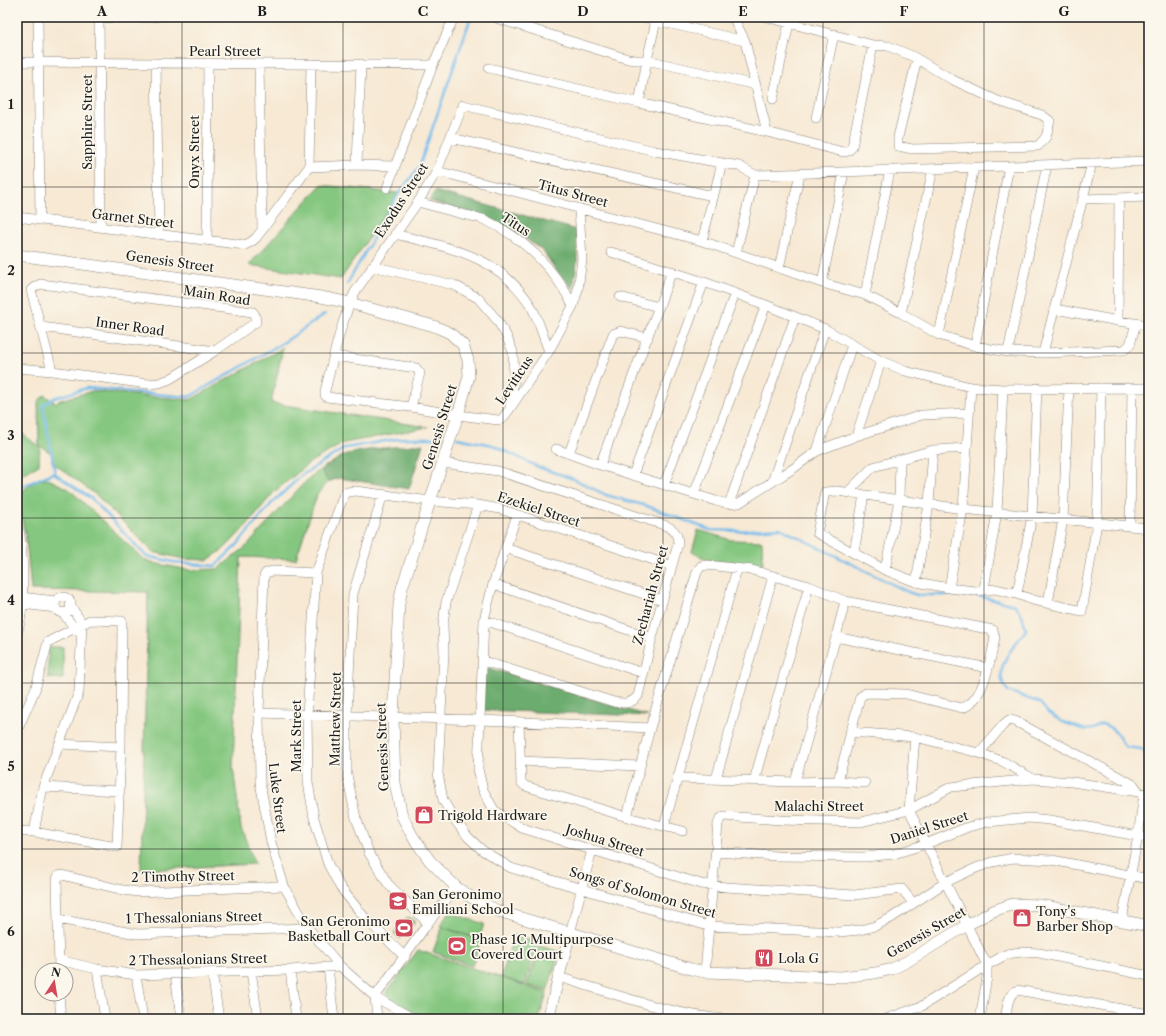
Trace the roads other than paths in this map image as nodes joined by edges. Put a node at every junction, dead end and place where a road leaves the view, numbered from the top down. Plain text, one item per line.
1 (38, 17) edge
2 (99, 17) edge
3 (155, 17) edge
4 (454, 17) edge
5 (495, 17) edge
6 (641, 17) edge
7 (733, 17) edge
8 (766, 17) edge
9 (657, 19) edge
10 (789, 23) junction
11 (834, 34) junction
12 (745, 41) junction
13 (873, 44) junction
14 (917, 59) junction
15 (647, 60) junction
16 (17, 62) edge
17 (39, 62) junction
18 (100, 63) junction
19 (156, 63) junction
20 (208, 63) junction
21 (259, 64) junction
22 (312, 64) junction
23 (361, 64) junction
24 (433, 65) junction
25 (489, 68) dead end
26 (756, 85) junction
27 (773, 99) dead end
28 (639, 103) junction
29 (816, 118) dead end
30 (767, 132) junction
31 (451, 138) junction
32 (1149, 161) edge
33 (722, 163) junction
34 (1092, 163) junction
35 (357, 165) junction
36 (1047, 165) junction
37 (395, 166) junction
38 (1009, 166) junction
39 (309, 167) junction
40 (974, 167) junction
41 (933, 169) junction
42 (890, 170) junction
43 (437, 171) junction
44 (844, 172) junction
45 (800, 173) junction
46 (755, 175) junction
47 (387, 188) dead end
48 (713, 196) junction
49 (1149, 197) edge
50 (1119, 198) junction
51 (1083, 199) junction
52 (418, 202) junction
53 (580, 208) junction
54 (17, 217) edge
55 (40, 220) junction
56 (101, 227) junction
57 (262, 230) junction
58 (395, 234) junction
59 (159, 235) junction
60 (207, 241) junction
61 (702, 241) junction
62 (17, 248) edge
63 (610, 252) dead end
64 (736, 253) junction
65 (17, 255) edge
66 (49, 258) junction
67 (17, 259) edge
68 (372, 266) junction
69 (780, 268) junction
70 (672, 271) junction
71 (704, 282) junction
72 (822, 283) junction
73 (735, 293) junction
74 (865, 295) junction
75 (620, 296) dead end
76 (350, 303) junction
77 (766, 305) junction
78 (573, 306) junction
79 (659, 307) junction
80 (1055, 309) junction
81 (901, 313) junction
82 (795, 317) junction
83 (1118, 321) junction
84 (1136, 323) junction
85 (1149, 325) edge
86 (41, 327) junction
87 (825, 329) junction
88 (939, 335) junction
89 (648, 338) junction
90 (852, 345) junction
91 (975, 346) junction
92 (549, 351) junction
93 (215, 352) junction
94 (1008, 352) junction
95 (1043, 353) junction
96 (334, 356) junction
97 (881, 361) junction
98 (19, 368) edge
99 (52, 371) junction
100 (971, 387) junction
101 (1037, 388) junction
102 (1069, 388) junction
103 (1101, 388) junction
104 (1132, 388) junction
105 (1149, 388) edge
106 (1003, 389) junction
107 (411, 407) junction
108 (510, 410) junction
109 (969, 413) junction
110 (458, 415) junction
111 (856, 436) junction
112 (967, 448) junction
113 (556, 449) dead end
114 (933, 450) junction
115 (817, 451) junction
116 (569, 453) junction
117 (900, 459) junction
118 (443, 462) junction
119 (600, 465) junction
120 (632, 475) junction
121 (772, 482) junction
122 (664, 485) junction
123 (347, 492) joint
124 (848, 492) junction
125 (383, 494) junction
126 (694, 494) junction
127 (864, 495) junction
128 (899, 500) junction
129 (430, 501) junction
130 (729, 504) junction
131 (929, 504) junction
132 (478, 505) junction
133 (963, 509) junction
134 (997, 512) junction
135 (517, 515) junction
136 (1032, 516) junction
137 (1063, 519) junction
138 (1097, 523) junction
139 (17, 525) edge
140 (1130, 526) junction
141 (1149, 528) edge
142 (505, 548) junction
143 (854, 553) junction
144 (672, 566) junction
145 (737, 569) junction
146 (885, 570) junction
147 (316, 573) junction
148 (773, 576) junction
149 (916, 582) junction
150 (493, 584) junction
151 (809, 586) junction
152 (949, 588) junction
153 (984, 589) junction
154 (1017, 594) junction
155 (21, 600) junction
156 (662, 600) junction
157 (846, 601) junction
158 (1048, 603) junction
159 (70, 605) junction
160 (58, 607) junction
161 (484, 620) junction
162 (82, 623) junction
163 (74, 627) junction
164 (17, 631) edge
165 (81, 635) junction
166 (836, 637) junction
167 (652, 638) junction
168 (484, 661) junction
169 (988, 668) junction
170 (643, 673) junction
171 (259, 713) junction
172 (308, 715) junction
173 (347, 716) junction
174 (393, 717) junction
175 (440, 718) junction
176 (481, 720) junction
177 (519, 722) junction
178 (650, 728) junction
179 (17, 731) edge
180 (850, 732) junction
181 (915, 737) junction
182 (59, 744) junction
183 (121, 746) junction
184 (979, 753) junction
185 (520, 761) junction
186 (640, 766) junction
187 (678, 778) junction
188 (716, 779) junction
189 (1033, 779) junction
190 (754, 781) junction
191 (838, 781) junction
192 (795, 782) junction
193 (865, 783) dead end
194 (43, 787) junction
195 (120, 791) junction
196 (1144, 794) edge
197 (909, 810) junction
198 (626, 817) junction
199 (664, 826) junction
200 (17, 831) edge
201 (683, 831) dead end
202 (34, 832) junction
203 (1138, 836) junction
204 (1149, 838) edge
205 (926, 844) junction
206 (592, 850) junction
207 (715, 852) junction
208 (1130, 876) junction
209 (1149, 879) edge
210 (946, 882) junction
211 (284, 886) junction
212 (712, 886) junction
213 (456, 888) junction
214 (582, 888) junction
215 (913, 903) junction
216 (58, 919) junction
217 (1122, 920) junction
218 (428, 923) junction
219 (967, 925) junction
220 (708, 926) junction
221 (1149, 926) edge
222 (308, 928) junction
223 (570, 933) junction
224 (405, 957) junction
225 (59, 960) joint
226 (987, 965) junction
227 (340, 966) junction
228 (328, 967) junction
229 (97, 969) junction
230 (290, 970) junction
231 (251, 971) junction
232 (212, 972) junction
233 (705, 972) junction
234 (175, 974) junction
235 (136, 975) junction
236 (1149, 976) edge
237 (558, 977) junction
238 (375, 997) junction
239 (60, 1002) edge
240 (1120, 1009) junction
241 (1149, 1014) edge
242 (550, 1018) edge
243 (61, 1019) edge
244 (105, 1019) edge
245 (143, 1019) edge
246 (181, 1019) edge
247 (219, 1019) edge
248 (258, 1019) edge
249 (296, 1019) edge
250 (334, 1019) edge
251 (377, 1019) edge
252 (414, 1019) edge
253 (726, 1019) edge
254 (886, 1019) edge
255 (980, 1019) edge
256 (1006, 1019) edge
257 (1118, 1019) edge

1 - 17 street
2 - 3 street
2 - 18 street, Sapphire Street
4 - 24 street
5 - 15 street
6 - 9 street
7 - 12 street
8 - 10 street
9 - 12 street
9 - 15 street
10 - 11 street
10 - 27 street
11 - 13 street
11 - 29 street
12 - 26 street
13 - 14 street
13 - 30 street
14 - 14 street
15 - 26 street
15 - 28 street
16 - 17 street, Pearl Street
17 - 18 street, Pearl Street
17 - 55 street
18 - 19 street, Pearl Street
18 - 56 street, Sapphire Street
19 - 20 street, Pearl Street
19 - 59 street
20 - 21 street, Pearl Street
20 - 60 street, Onyx Street
21 - 22 street, Pearl Street
21 - 57 street
22 - 23 street, Pearl Street
22 - 39 street
23 - 24 street, Pearl Street
23 - 35 street
24 - 37 street
25 - 28 street
26 - 30 street
28 - 30 street
31 - 33 street, Exodus Street
31 - 43 street, Exodus Street
31 - 48 street
32 - 34 street
33 - 46 street
33 - 48 street
34 - 36 street
34 - 51 street
35 - 37 street
35 - 39 street
36 - 38 street
36 - 94 street
37 - 47 street
38 - 40 street
38 - 91 street
39 - 57 street
40 - 41 street
40 - 88 street
41 - 42 street
41 - 81 street
42 - 44 street
42 - 74 street
43 - 52 street, Exodus Street
43 - 53 street, Titus Street
44 - 45 street
44 - 72 street
45 - 46 street
45 - 69 street
46 - 64 street
48 - 61 street
49 - 50 street
50 - 51 street
50 - 83 street
51 - 80 street
52 - 58 street, Exodus Street
52 - 78 street, Titus
53 - 61 street, Titus Street
53 - 78 street, Leviticus
54 - 55 street, Garnet Street
55 - 56 street, Garnet Street
56 - 59 street, Garnet Street
57 - 60 street, Garnet Street
58 - 68 street, Exodus Street
58 - 92 street
59 - 60 street, Garnet Street
61 - 64 street, Titus Street
62 - 66 street, Genesis Street
63 - 70 street
64 - 69 street, Titus Street
65 - 66 street, Genesis Street
66 - 67 street, Genesis Street
66 - 76 street, Genesis Street
68 - 76 street, Exodus Street
68 - 108 street
69 - 72 street, Titus Street
70 - 71 street
70 - 79 street
71 - 73 street
71 - 120 street
72 - 74 street, Titus Street
73 - 77 street
73 - 122 street
74 - 81 street, Titus Street
75 - 79 street
76 - 96 street, Leviticus
76 - 110 street, Genesis Street
77 - 82 street
77 - 126 street
78 - 92 street, Leviticus
79 - 89 street
80 - 83 street
80 - 95 street
81 - 88 street, Titus Street
82 - 87 street
82 - 130 street
83 - 84 street
84 - 85 street
84 - 95 street, Titus Street
86 - 93 street, Inner Road
86 - 93 street, Main Road
86 - 99 street, Main Road
87 - 90 street
87 - 121 street
88 - 91 street, Titus Street
89 - 116 street
89 - 119 street
90 - 97 street
90 - 115 street
91 - 94 street, Titus Street
92 - 108 street, Leviticus
93 - 99 street, Main Road
94 - 95 street, Titus Street
96 - 107 street
96 - 107 street, Leviticus
97 - 100 street
97 - 111 street
98 - 99 street, Main Road
100 - 106 street
100 - 109 street
101 - 102 street
101 - 106 street
101 - 136 street
102 - 103 street
102 - 137 street
103 - 104 street
103 - 138 street
104 - 105 street
104 - 140 street
106 - 134 street
107 - 110 street, Leviticus
108 - 110 street, Leviticus
109 - 111 street
109 - 112 street
110 - 118 street, Genesis Street
111 - 115 street
112 - 114 street
112 - 133 street
113 - 116 street
114 - 117 street
114 - 131 street
115 - 121 street
116 - 119 street
117 - 124 street
117 - 128 street
118 - 129 street, Genesis Street
118 - 144 street, Zechariah Street
119 - 120 street
120 - 122 street
121 - 130 street
122 - 126 street
123 - 125 street, Ezekiel Street
123 - 147 street, Mark Street
124 - 127 street
124 - 143 street
125 - 129 street, Ezekiel Street
125 - 173 street, Matthew Street
126 - 130 street
127 - 128 street
127 - 143 street
128 - 131 street
128 - 146 street
129 - 132 street, Ezekiel Street
129 - 174 street, Genesis Street
131 - 133 street
131 - 149 street
132 - 135 street, Ezekiel Street
132 - 175 street, Songs of Solomon Street
133 - 134 street
133 - 152 street
134 - 136 street
134 - 153 street
135 - 142 street, Joshua Street
135 - 144 street, Ezekiel Street
136 - 137 street
136 - 154 street
137 - 138 street
137 - 158 street
138 - 140 street
138 - 158 street
139 - 155 street
140 - 141 street
142 - 150 street, Joshua Street
142 - 156 street
143 - 146 street
144 - 156 street, Zechariah Street
145 - 148 street
145 - 178 street
145 - 187 street
146 - 149 street
147 - 171 street, Luke Street
147 - 172 street, Mark Street
148 - 151 street
148 - 188 street
149 - 152 street
150 - 161 street, Joshua Street
150 - 167 street
151 - 157 street
151 - 190 street
152 - 153 street
153 - 154 street
154 - 158 street
155 - 160 street
155 - 164 street
156 - 167 street, Zechariah Street
157 - 166 street
157 - 169 street
159 - 160 street
159 - 160 street
159 - 162 street
160 - 163 street
161 - 168 street, Joshua Street
161 - 170 street
162 - 163 street
162 - 165 street
162 - 183 street
163 - 165 street
163 - 179 street
165 - 182 street
166 - 169 street
166 - 192 street
167 - 170 street, Zechariah Street
168 - 170 street, Zechariah Street
168 - 176 street, Joshua Street
169 - 180 street
171 - 172 street
171 - 211 street, Luke Street
172 - 173 street
172 - 224 street, Mark Street
173 - 174 street
173 - 218 street, Matthew Street
174 - 175 street
174 - 213 street, Genesis Street
175 - 176 street
175 - 214 street, Songs of Solomon Street
176 - 177 street
176 - 206 street, Joshua Street
177 - 178 street
177 - 185 street
178 - 186 street
180 - 181 street
180 - 191 street
181 - 184 street
181 - 197 street
182 - 183 street
182 - 194 street
183 - 195 street
184 - 189 street
184 - 196 street
185 - 186 street
185 - 198 street
186 - 198 street
187 - 188 street
187 - 199 street
188 - 190 street
189 - 196 street, Malachi Street
189 - 197 street, Malachi Street
190 - 192 street
191 - 192 street
191 - 193 street
194 - 195 street
194 - 202 street
195 - 202 street
196 - 203 street
197 - 205 street
197 - 207 street, Malachi Street
198 - 199 street
199 - 201 street
200 - 202 street
203 - 204 street, Daniel Street
203 - 205 street, Daniel Street
203 - 208 street
205 - 207 street, Daniel Street
205 - 210 street
206 - 212 street, Joshua Street
206 - 214 street
207 - 212 street
208 - 209 street, Songs of Solomon Street
208 - 210 street, Songs of Solomon Street
208 - 217 street
210 - 215 street, Songs of Solomon Street
210 - 219 street
211 - 216 street, 2 Timothy Street
211 - 222 street, Luke Street
212 - 215 street, Joshua Street
212 - 220 street
213 - 218 street
213 - 223 street, Genesis Street
214 - 220 street, Songs of Solomon Street
214 - 223 street
215 - 220 street, Songs of Solomon Street
216 - 222 street, 1 Thessalonians Street
216 - 225 street, 2 Timothy Street
217 - 219 street, Genesis Street
217 - 221 street, Genesis Street
218 - 224 street
219 - 226 street
219 - 233 street, Genesis Street
220 - 233 street
222 - 227 street, Luke Street
223 - 233 street, Genesis Street
223 - 237 street
224 - 238 street
225 - 229 street, 2 Thessalonians Street
226 - 236 street
226 - 254 street
226 - 255 street
227 - 228 street, 2 Thessalonians Street
227 - 238 street, Luke Street
228 - 230 street, 2 Thessalonians Street
228 - 250 street
229 - 235 street, 2 Thessalonians Street
229 - 244 street
230 - 231 street, 2 Thessalonians Street
230 - 249 street
231 - 232 street, 2 Thessalonians Street
231 - 248 street
232 - 234 street, 2 Thessalonians Street
232 - 247 street
234 - 235 street, 2 Thessalonians Street
234 - 246 street
235 - 245 street
237 - 242 street
237 - 253 street
238 - 251 street
238 - 252 street, Luke Street
239 - 243 street
240 - 241 street
240 - 256 street
240 - 257 street

